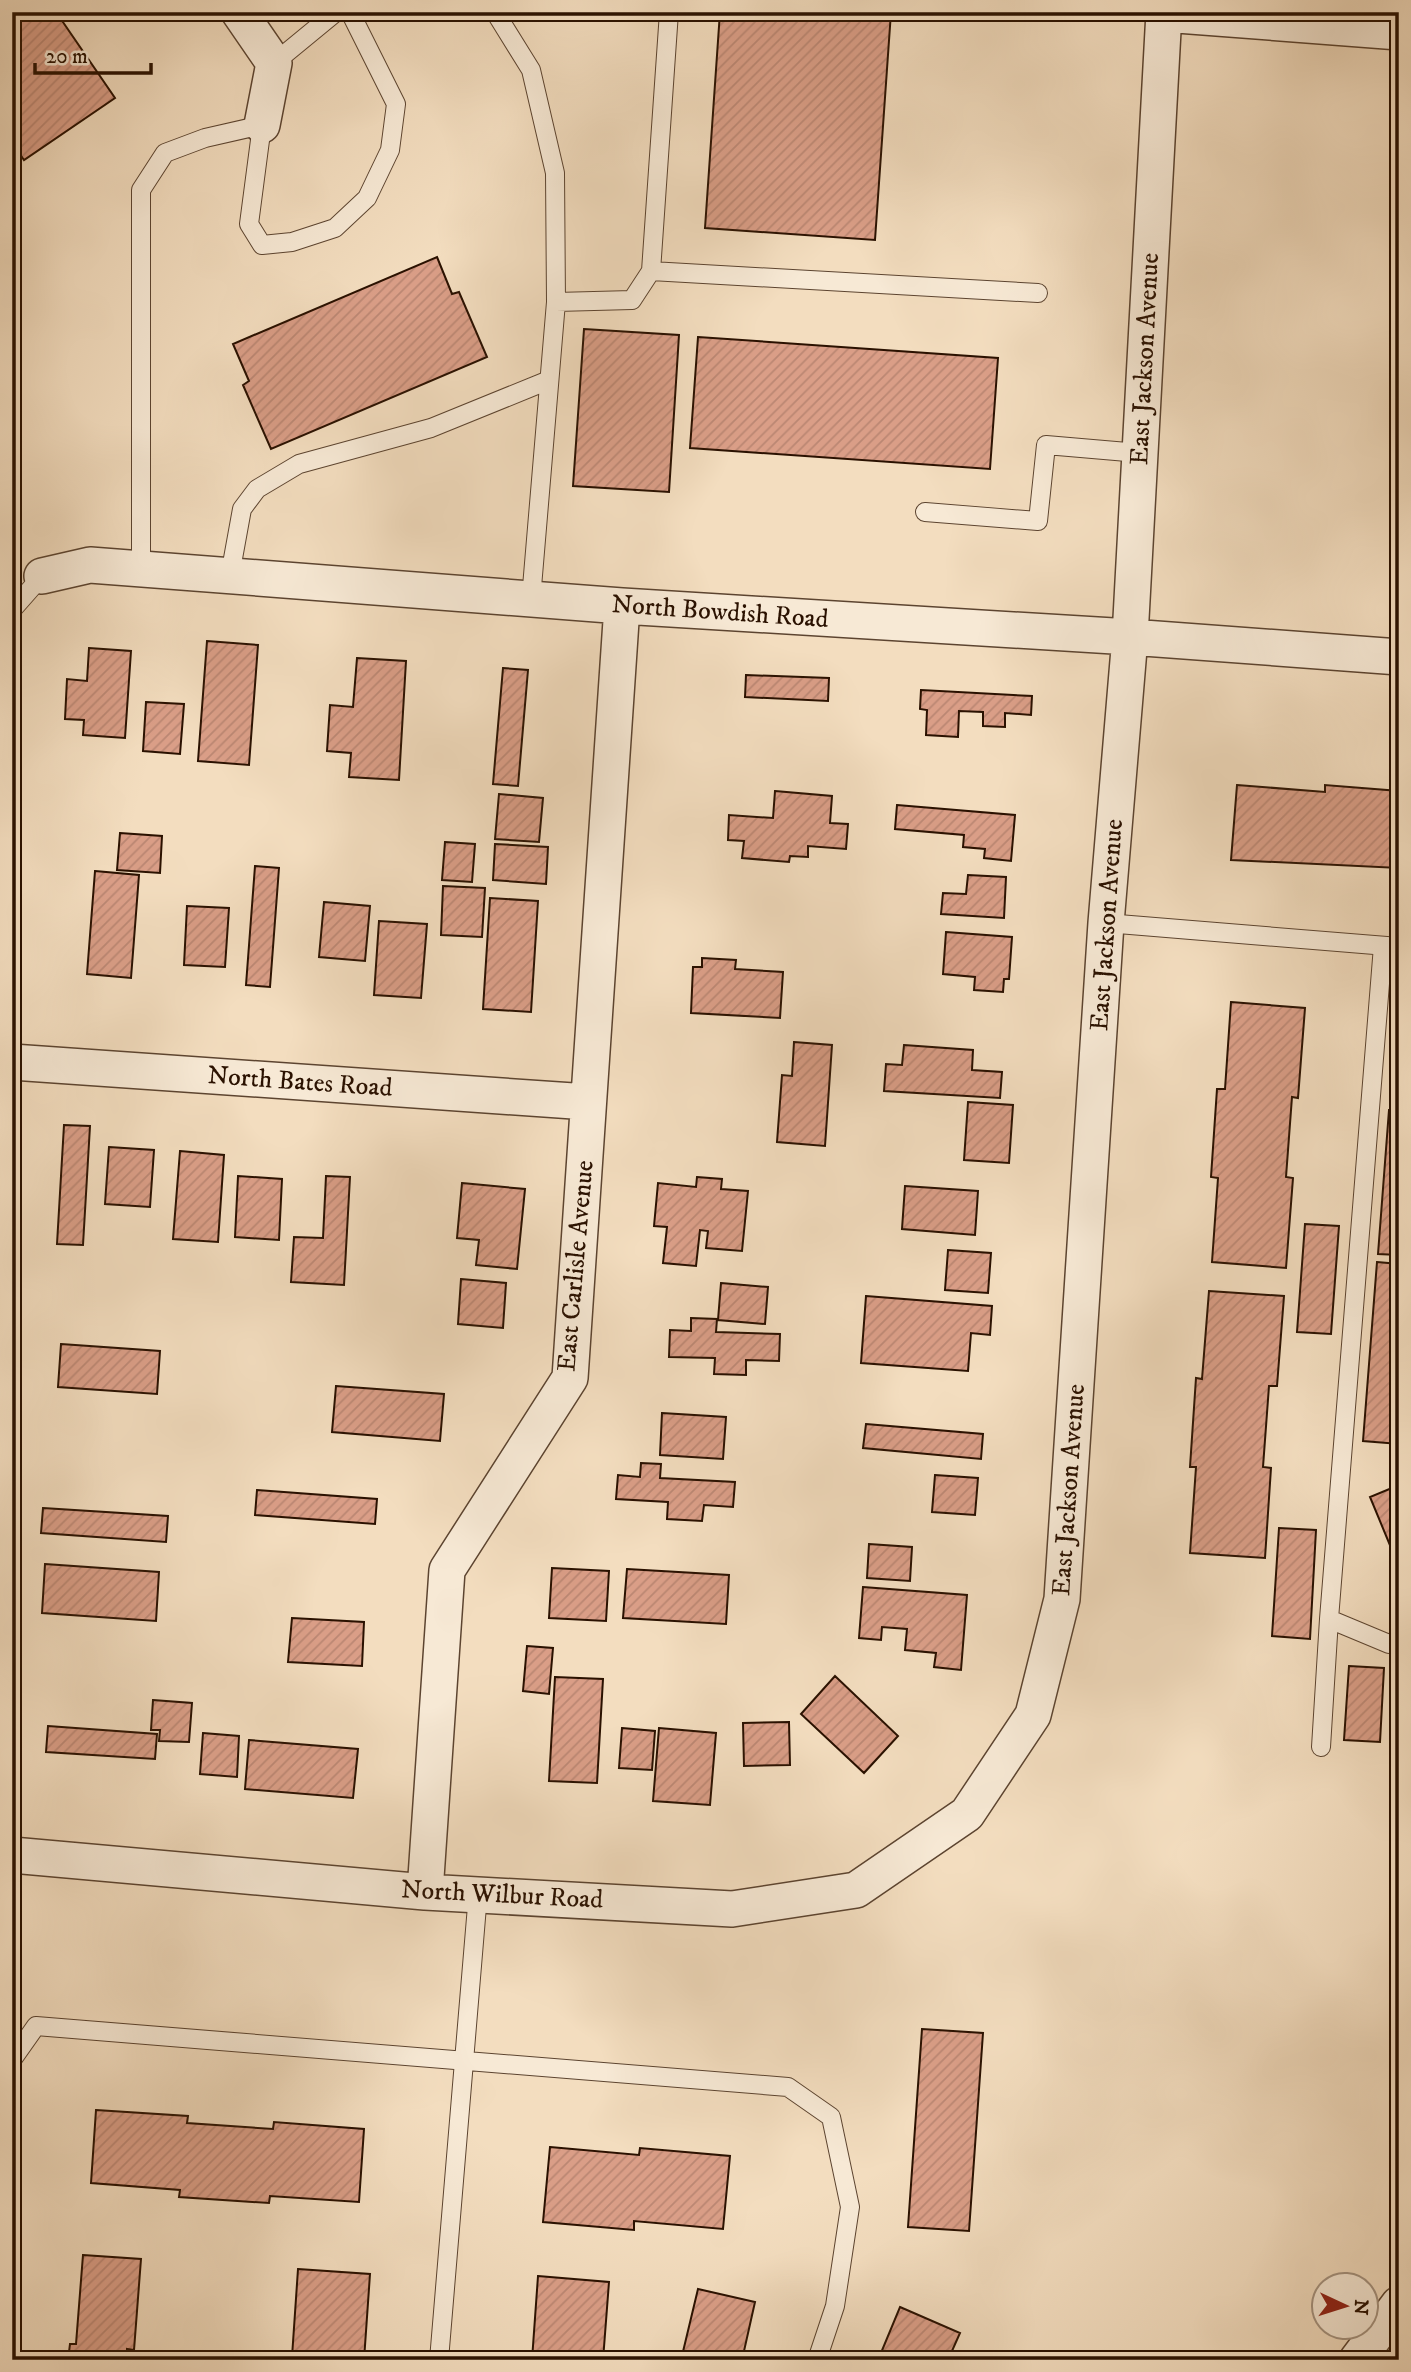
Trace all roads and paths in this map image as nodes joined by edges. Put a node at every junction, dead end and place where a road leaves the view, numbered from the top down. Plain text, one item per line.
1 (239, 12) edge
2 (336, 12) edge
3 (349, 12) edge
4 (495, 12) edge
5 (668, 12) edge
6 (1164, 13) edge
7 (1399, 32) edge
8 (274, 63) junction
9 (262, 125) junction
10 (651, 271) junction
11 (1038, 293) dead end
12 (556, 302) junction
13 (549, 380) junction
14 (1139, 453) junction
15 (925, 512) dead end
16 (142, 569) junction
17 (42, 576) joint
18 (230, 576) junction
19 (531, 599) junction
20 (622, 606) junction
21 (12, 610) edge
22 (1130, 637) junction
23 (1399, 657) edge
24 (1107, 923) junction
25 (1391, 946) edge
26 (12, 1062) edge
27 (589, 1102) junction
28 (1329, 1619) junction
29 (1399, 1639) edge
30 (1321, 1747) dead end
31 (967, 1814) joint
32 (12, 1855) edge
33 (425, 1892) junction
34 (478, 1894) junction
35 (12, 2060) edge
36 (465, 2060) junction
37 (1399, 2304) edge
38 (439, 2360) edge
39 (817, 2360) edge
40 (1357, 2360) edge

1 - 8 street
2 - 8 lane
3 - 9 lane
4 - 12 lane
5 - 10 lane
6 - 7 street
6 - 14 street, East Jackson Avenue
8 - 9 street
9 - 16 lane
10 - 11 lane
10 - 12 lane
12 - 13 lane
13 - 18 lane
13 - 19 lane
14 - 15 lane
14 - 22 street, East Jackson Avenue
16 - 17 street, North Bowdish Road
16 - 18 street, North Bowdish Road
17 - 21 lane
18 - 19 street, North Bowdish Road
19 - 20 street, North Bowdish Road
20 - 22 street, North Bowdish Road
20 - 27 street, East Carlisle Avenue
22 - 23 street, North Bowdish Road
22 - 24 street, East Jackson Avenue
24 - 25 lane
24 - 31 street, East Jackson Avenue
25 - 28 lane
26 - 27 street, North Bates Road
27 - 33 street, East Carlisle Avenue
28 - 29 lane
28 - 30 lane
31 - 34 street, North Wilbur Road
32 - 33 street, North Wilbur Road
33 - 34 street, North Wilbur Road
34 - 36 lane
35 - 36 lane
36 - 38 lane
36 - 39 lane
37 - 40 street

